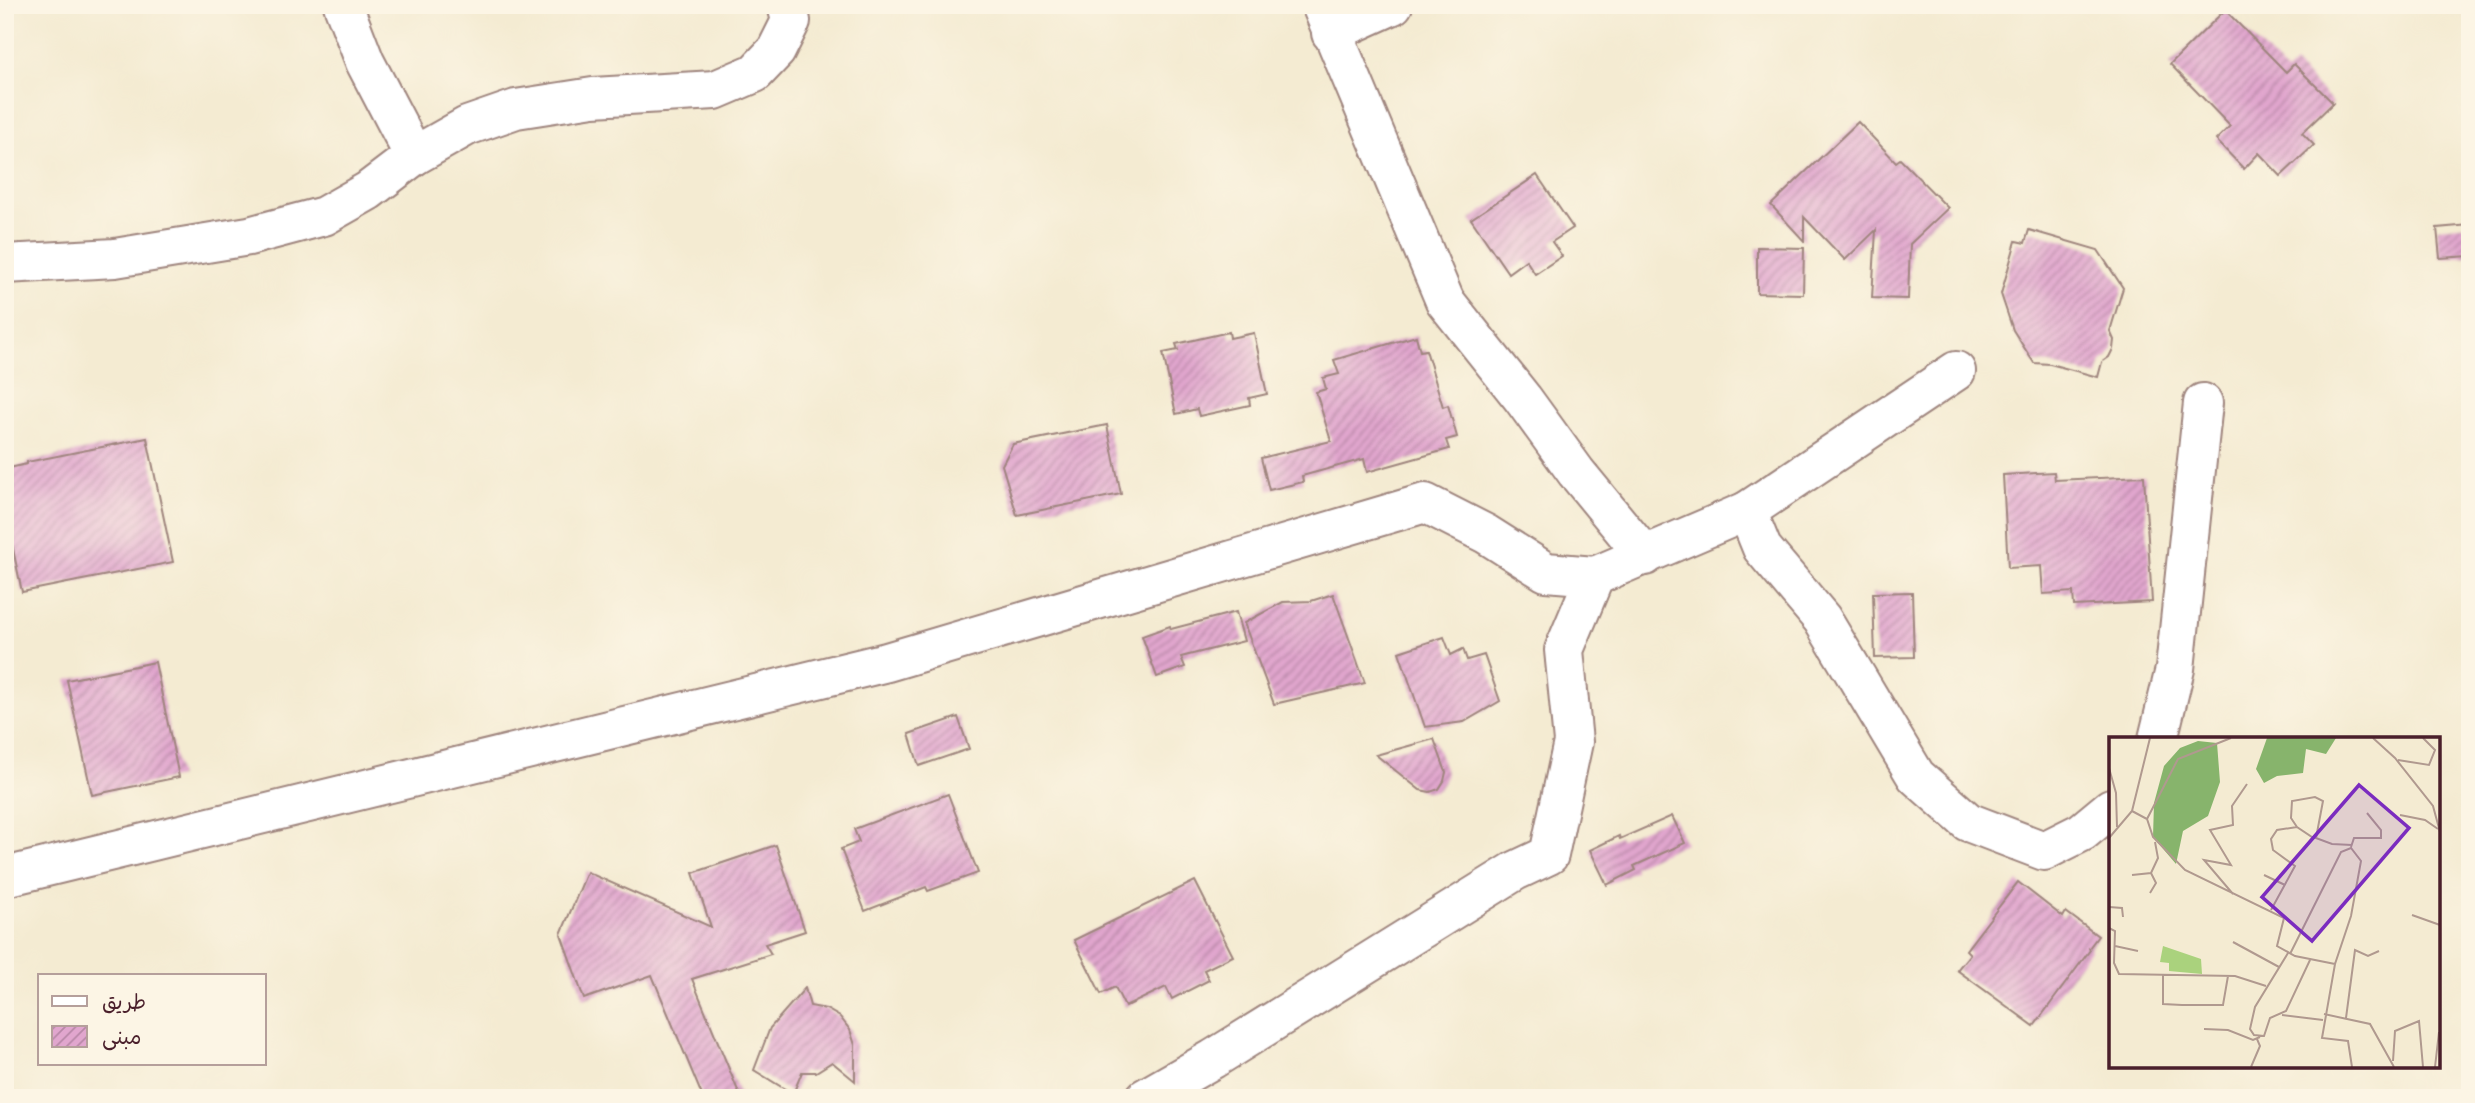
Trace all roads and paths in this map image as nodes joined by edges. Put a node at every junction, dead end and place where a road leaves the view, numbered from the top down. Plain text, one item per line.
1 (343, 5) edge
2 (787, 5) edge
3 (1393, 5) edge
4 (1326, 19) edge
5 (414, 156) junction
6 (5, 264) edge
7 (1956, 371) dead end
8 (2203, 403) dead end
9 (1748, 511) junction
10 (1645, 556) junction
11 (1595, 576) junction
12 (2158, 737) edge
13 (2109, 810) edge
14 (5, 877) edge
15 (1145, 1098) edge

1 - 5 street
2 - 5 street
3 - 4 street
4 - 10 street
5 - 6 street
7 - 9 street
8 - 12 street
9 - 10 street
9 - 13 street
10 - 11 street
11 - 14 street
11 - 15 street

